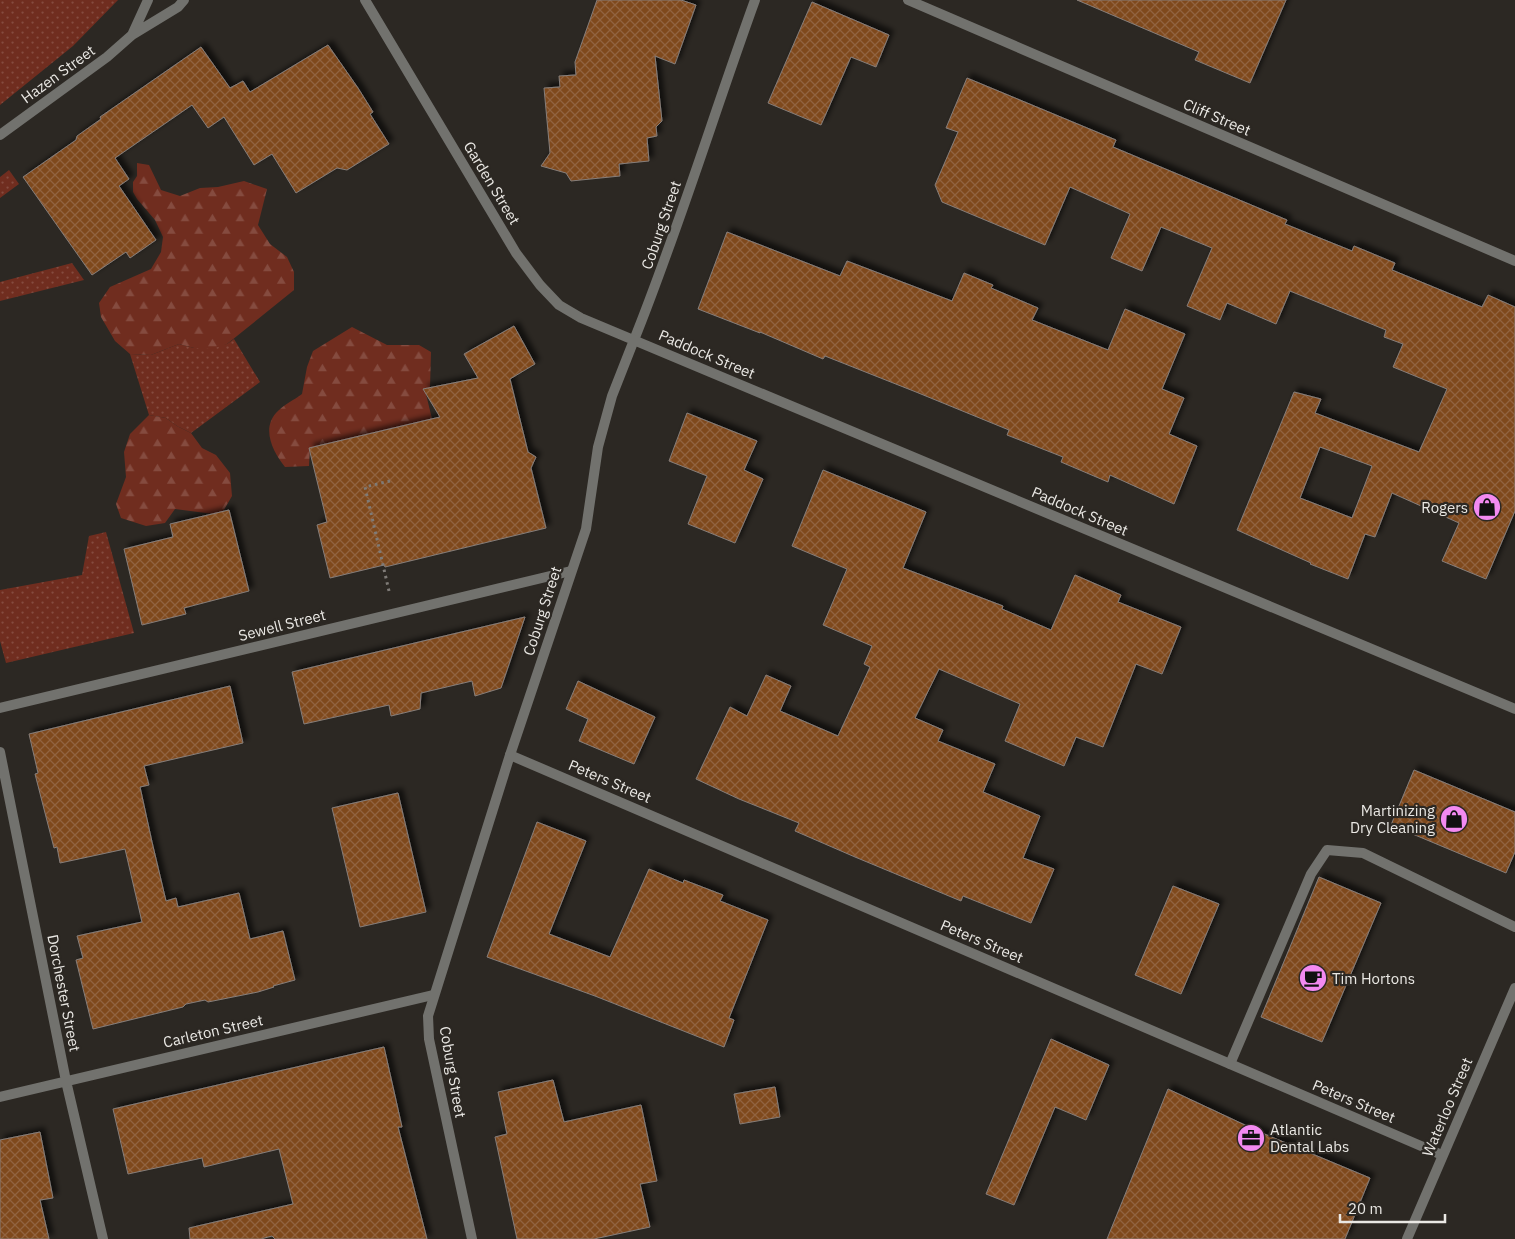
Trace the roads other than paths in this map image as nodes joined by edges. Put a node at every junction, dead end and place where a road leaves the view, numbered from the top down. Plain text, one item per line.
1 (148, 0) edge
2 (184, 0) edge
3 (365, 0) edge
4 (755, 0) edge
5 (908, 0) edge
6 (132, 35) junction
7 (0, 135) edge
8 (1515, 261) edge
9 (634, 340) junction
10 (572, 571) junction
11 (0, 708) edge
12 (1515, 709) edge
13 (0, 752) edge
14 (510, 755) junction
15 (1515, 927) edge
16 (1515, 988) edge
17 (433, 995) junction
18 (1230, 1064) junction
19 (66, 1081) junction
20 (0, 1097) edge
21 (1442, 1155) junction
22 (103, 1239) edge
23 (472, 1239) edge
24 (1407, 1239) edge

1 - 6 street, Hazen Street
2 - 6 street, Hazen Street
3 - 9 street, Garden Street
4 - 9 street, Coburg Street
5 - 8 street, Cliff Street
6 - 7 street, Hazen Street
9 - 10 street, Coburg Street
9 - 12 street, Paddock Street
10 - 11 street, Sewell Street
10 - 14 street, Coburg Street
13 - 19 street, Dorchester Street
14 - 17 street, Coburg Street
14 - 18 street, Peters Street
15 - 18 street
16 - 21 street, Waterloo Street
17 - 19 street, Carleton Street
17 - 23 street, Coburg Street
18 - 21 street, Peters Street
19 - 20 street, Carleton Street
19 - 22 street, Dorchester Street
21 - 24 street, Waterloo Street

